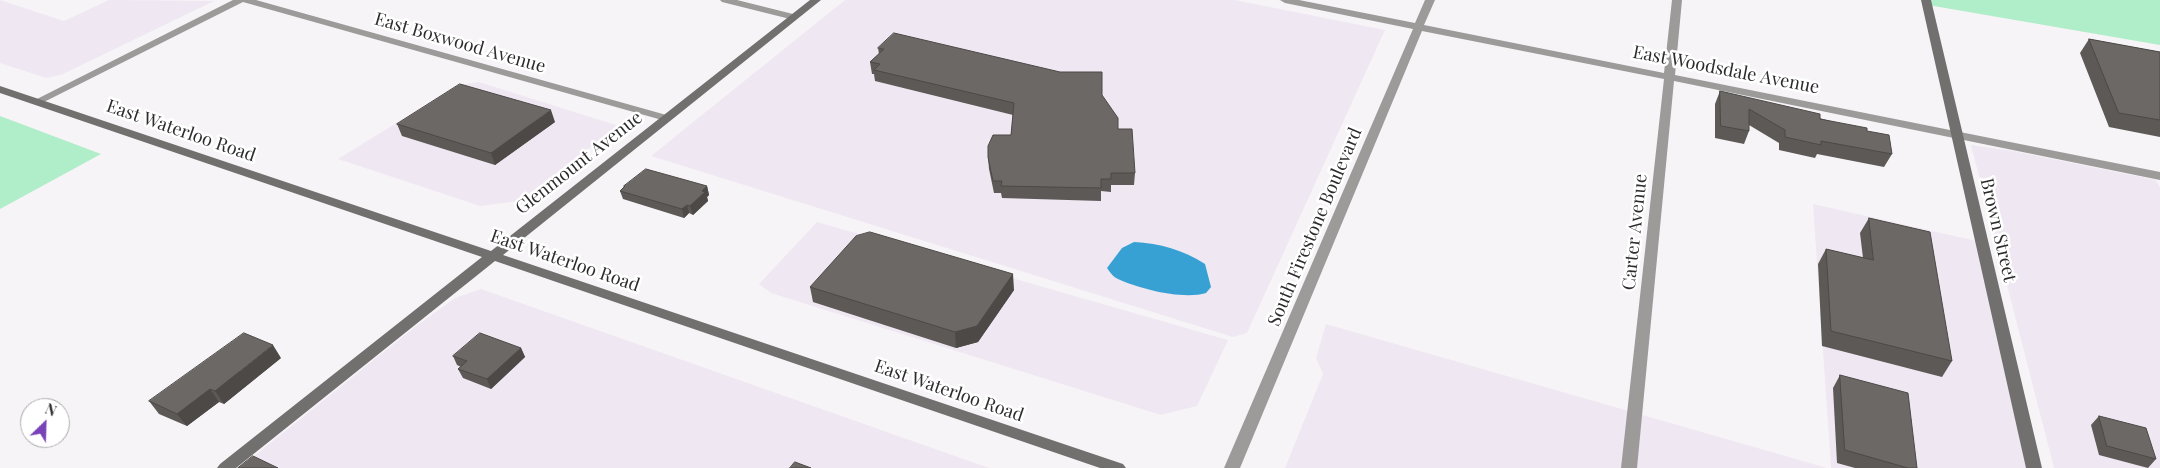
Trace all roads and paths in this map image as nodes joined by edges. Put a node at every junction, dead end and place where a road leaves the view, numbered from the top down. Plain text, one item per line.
1 (240, 0) edge
2 (245, 0) edge
3 (725, 0) edge
4 (816, 0) edge
5 (1285, 0) edge
6 (1430, 0) edge
7 (1676, 0) edge
8 (1926, 0) edge
9 (794, 17) junction
10 (1418, 27) junction
11 (1668, 76) junction
12 (0, 89) edge
13 (36, 102) junction
14 (666, 118) junction
15 (1956, 134) junction
16 (2160, 176) edge
17 (492, 256) junction
18 (225, 468) edge
19 (1118, 468) edge
20 (1232, 468) edge
21 (1629, 468) edge
22 (2034, 468) edge

1 - 13 street
2 - 14 street, East Boxwood Avenue
3 - 9 street
4 - 9 main road, Glenmount Avenue
5 - 10 street, East Woodsdale Avenue
6 - 10 street, South Firestone Boulevard
7 - 11 street, Carter Avenue
8 - 15 main road, Brown Street
9 - 14 main road, Glenmount Avenue
10 - 11 street, East Woodsdale Avenue
10 - 20 street, South Firestone Boulevard
11 - 15 street, East Woodsdale Avenue
11 - 21 street, Carter Avenue
12 - 13 main road, East Waterloo Road
13 - 17 main road, East Waterloo Road
14 - 17 main road, Glenmount Avenue
15 - 16 street, East Woodsdale Avenue
15 - 22 main road, Brown Street
17 - 18 main road, Glenmount Avenue
17 - 19 main road, East Waterloo Road

